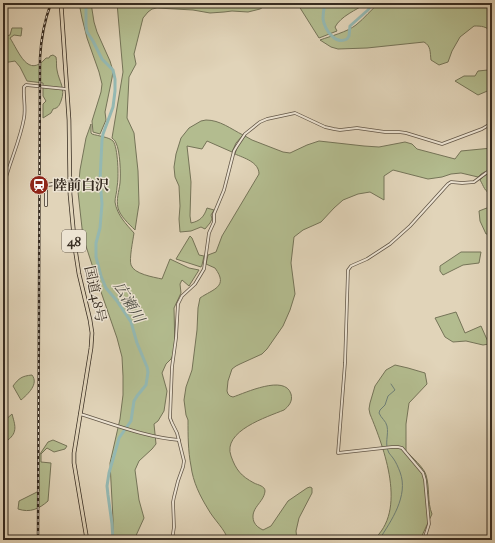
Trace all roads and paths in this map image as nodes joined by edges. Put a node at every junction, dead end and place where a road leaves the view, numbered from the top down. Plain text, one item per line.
1 (61, 3) edge
2 (67, 89) junction
3 (492, 124) edge
4 (492, 170) edge
5 (70, 182) junction
6 (3, 189) edge
7 (46, 204) dead end
8 (80, 414) junction
9 (179, 440) junction
10 (86, 540) edge
11 (172, 540) edge
12 (424, 540) edge

1 - 2 highway, 国道48号 / 48
2 - 5 highway, 国道48号 / 48
2 - 6 street
3 - 9 street
4 - 12 street
5 - 7 main road
5 - 8 highway, 国道48号 / 48
8 - 9 street
8 - 10 highway, 国道48号 / 48
9 - 11 street

